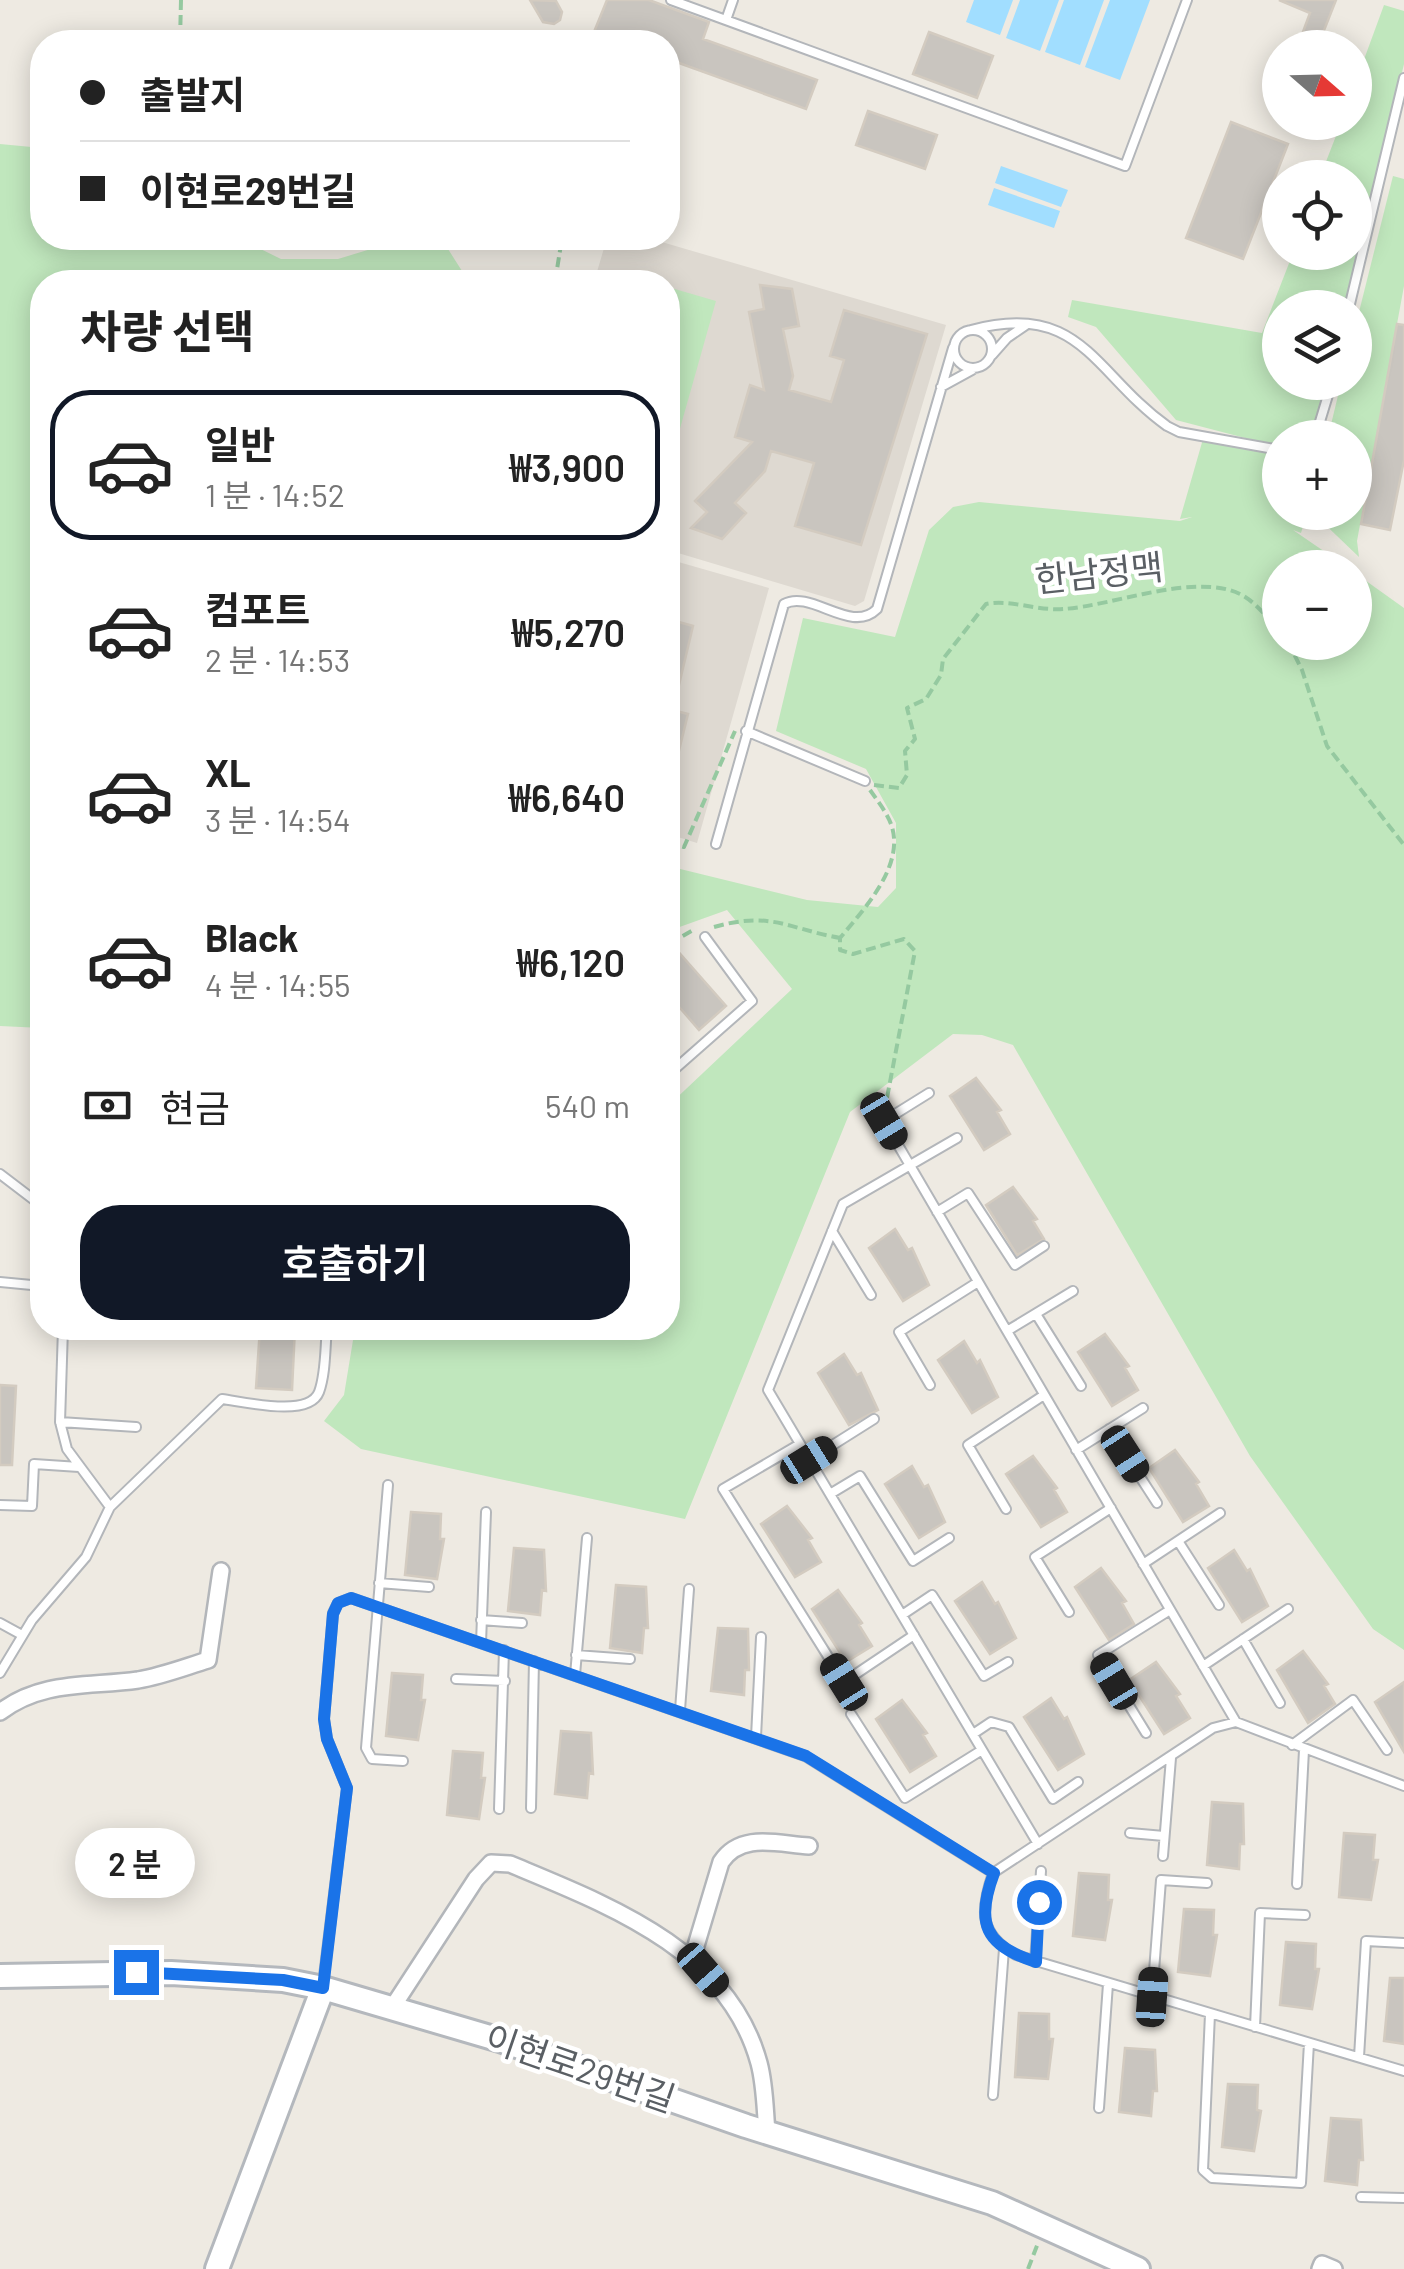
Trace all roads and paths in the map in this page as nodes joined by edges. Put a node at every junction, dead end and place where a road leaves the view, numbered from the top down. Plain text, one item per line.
1 (181, 0) edge
2 (671, 0) edge
3 (733, 0) edge
4 (1186, 0) edge
5 (726, 20) junction
6 (180, 30) edge
7 (1404, 78) edge
8 (1354, 290) edge
9 (1026, 325) junction
10 (971, 330) junction
11 (953, 348) junction
12 (990, 357) junction
13 (975, 368) junction
14 (941, 387) junction
15 (1262, 447) edge
16 (1262, 613) edge
17 (1297, 660) edge
18 (746, 731) junction
19 (866, 781) junction
20 (716, 844) dead end
21 (1404, 845) edge
22 (680, 846) edge
23 (680, 937) edge
24 (704, 937) dead end
25 (840, 938) junction
26 (680, 1064) edge
27 (929, 1094) dead end
28 (884, 1121) junction
29 (957, 1138) dead end
30 (910, 1166) junction
31 (0, 1174) edge
32 (30, 1197) edge
33 (938, 1212) junction
34 (832, 1230) junction
35 (1044, 1246) dead end
36 (0, 1282) edge
37 (978, 1282) junction
38 (30, 1285) edge
39 (1073, 1291) dead end
40 (870, 1296) dead end
41 (1036, 1314) junction
42 (1007, 1331) junction
43 (62, 1340) edge
44 (326, 1340) edge
45 (930, 1385) dead end
46 (1081, 1386) dead end
47 (1044, 1395) junction
48 (1143, 1408) dead end
49 (874, 1419) dead end
50 (60, 1422) junction
51 (136, 1428) dead end
52 (1109, 1429) junction
53 (800, 1444) junction
54 (1076, 1450) junction
55 (809, 1460) junction
56 (79, 1466) junction
57 (388, 1486) dead end
58 (830, 1494) junction
59 (1158, 1503) dead end
60 (0, 1505) edge
61 (110, 1508) junction
62 (1111, 1508) junction
63 (1006, 1509) dead end
64 (486, 1512) dead end
65 (1220, 1513) dead end
66 (587, 1538) dead end
67 (948, 1538) dead end
68 (1178, 1541) junction
69 (1144, 1564) junction
70 (221, 1571) dead end
71 (379, 1583) junction
72 (430, 1587) dead end
73 (688, 1589) dead end
74 (376, 1605) junction
75 (1218, 1605) dead end
76 (1288, 1609) dead end
77 (1170, 1610) junction
78 (1070, 1612) dead end
79 (902, 1615) junction
80 (482, 1620) junction
81 (0, 1623) edge
82 (522, 1623) dead end
83 (914, 1635) junction
84 (22, 1636) junction
85 (761, 1637) dead end
86 (1243, 1639) junction
87 (481, 1643) junction
88 (504, 1650) junction
89 (576, 1655) junction
90 (630, 1659) dead end
91 (534, 1660) junction
92 (1008, 1662) dead end
93 (1203, 1666) junction
94 (0, 1673) edge
95 (575, 1675) junction
96 (456, 1679) dead end
97 (505, 1681) junction
98 (1280, 1703) dead end
99 (680, 1710) junction
100 (0, 1712) edge
101 (851, 1714) dead end
102 (1236, 1722) junction
103 (1146, 1733) dead end
104 (972, 1734) junction
105 (756, 1737) junction
106 (1292, 1745) junction
107 (982, 1750) junction
108 (1304, 1750) junction
109 (1387, 1750) dead end
110 (1170, 1758) junction
111 (404, 1761) dead end
112 (1078, 1782) dead end
113 (1404, 1786) edge
114 (531, 1808) dead end
115 (499, 1809) dead end
116 (1130, 1834) dead end
117 (1164, 1836) junction
118 (1038, 1844) junction
119 (809, 1846) dead end
120 (1163, 1856) dead end
121 (1041, 1871) dead end
122 (994, 1873) junction
123 (1207, 1883) dead end
124 (1297, 1884) dead end
125 (1305, 1915) dead end
126 (1404, 1943) edge
127 (1004, 1949) junction
128 (692, 1959) junction
129 (1036, 1962) junction
130 (0, 1976) edge
131 (1108, 1984) junction
132 (323, 1988) junction
133 (1152, 1997) junction
134 (392, 2008) junction
135 (1210, 2014) junction
136 (1254, 2027) junction
137 (1309, 2043) junction
138 (1358, 2058) junction
139 (1404, 2071) edge
140 (993, 2094) dead end
141 (1099, 2108) dead end
142 (767, 2132) junction
143 (1361, 2197) dead end
144 (1404, 2198) edge
145 (217, 2269) edge
146 (1138, 2269) edge
147 (1320, 2269) edge
148 (1334, 2269) edge

1 - 6 path
2 - 5 lane
3 - 5 lane
4 - 5 lane
7 - 8 lane
9 - 10 lane
9 - 12 lane
9 - 15 lane
10 - 11 lane
10 - 12 lane
11 - 13 lane
11 - 14 lane
12 - 13 lane
13 - 14 lane
14 - 18 lane
16 - 19 path, 한남정맥
17 - 21 path
18 - 19 lane
18 - 20 lane
18 - 22 path
19 - 25 path
23 - 25 path
24 - 26 lane
25 - 28 path
27 - 28 lane
28 - 30 lane
29 - 30 lane
30 - 33 lane
30 - 34 lane
31 - 32 lane
33 - 35 lane
33 - 37 lane
34 - 40 lane
34 - 53 lane
36 - 38 lane
37 - 42 lane
37 - 45 lane
39 - 41 lane
41 - 42 lane
41 - 46 lane
42 - 47 lane
43 - 50 lane
44 - 61 lane
47 - 54 lane
47 - 63 lane
48 - 52 lane
49 - 55 lane
50 - 51 lane
50 - 56 lane
52 - 54 lane
52 - 59 lane
53 - 55 lane
53 - 83 lane
54 - 62 lane
55 - 58 lane
56 - 60 lane
56 - 61 lane
57 - 71 lane
58 - 67 lane
58 - 79 lane
61 - 84 lane
62 - 69 lane
62 - 78 lane
64 - 80 lane
65 - 68 lane
66 - 89 lane
68 - 69 lane
68 - 75 lane
69 - 77 lane
70 - 100 street
71 - 72 lane
71 - 74 lane
73 - 99 lane
74 - 87 lane
74 - 111 lane
74 - 132 lane
76 - 86 lane
77 - 93 lane
77 - 103 lane
79 - 83 lane
79 - 92 lane
80 - 82 lane
80 - 87 lane
81 - 84 lane
83 - 104 lane
84 - 94 lane
85 - 105 lane
86 - 93 lane
86 - 98 lane
87 - 88 lane
88 - 91 lane
88 - 97 lane
89 - 90 lane
89 - 95 lane
91 - 95 lane
91 - 114 lane
93 - 102 lane
95 - 99 lane
96 - 97 lane
97 - 115 lane
99 - 105 lane
101 - 107 lane
102 - 106 lane
102 - 110 lane
104 - 107 lane
104 - 112 lane
105 - 122 lane
106 - 108 lane
106 - 109 lane
107 - 118 lane
108 - 113 lane
108 - 124 lane
110 - 117 lane
110 - 118 lane
116 - 117 lane
117 - 120 lane
118 - 122 lane
119 - 128 street
121 - 129 lane
122 - 127 lane
123 - 133 lane
125 - 136 lane
126 - 138 lane
127 - 129 lane
127 - 140 lane
128 - 134 street
128 - 142 street
129 - 131 lane
130 - 132 street, 이현로29번길
131 - 133 lane
131 - 141 lane
132 - 134 street, 이현로29번길
132 - 145 street
133 - 135 lane
134 - 142 street, 이현로29번길
135 - 136 lane
135 - 137 lane
136 - 137 lane
137 - 138 lane
138 - 139 lane
142 - 146 street, 이현로29번길
143 - 144 lane
147 - 148 street

